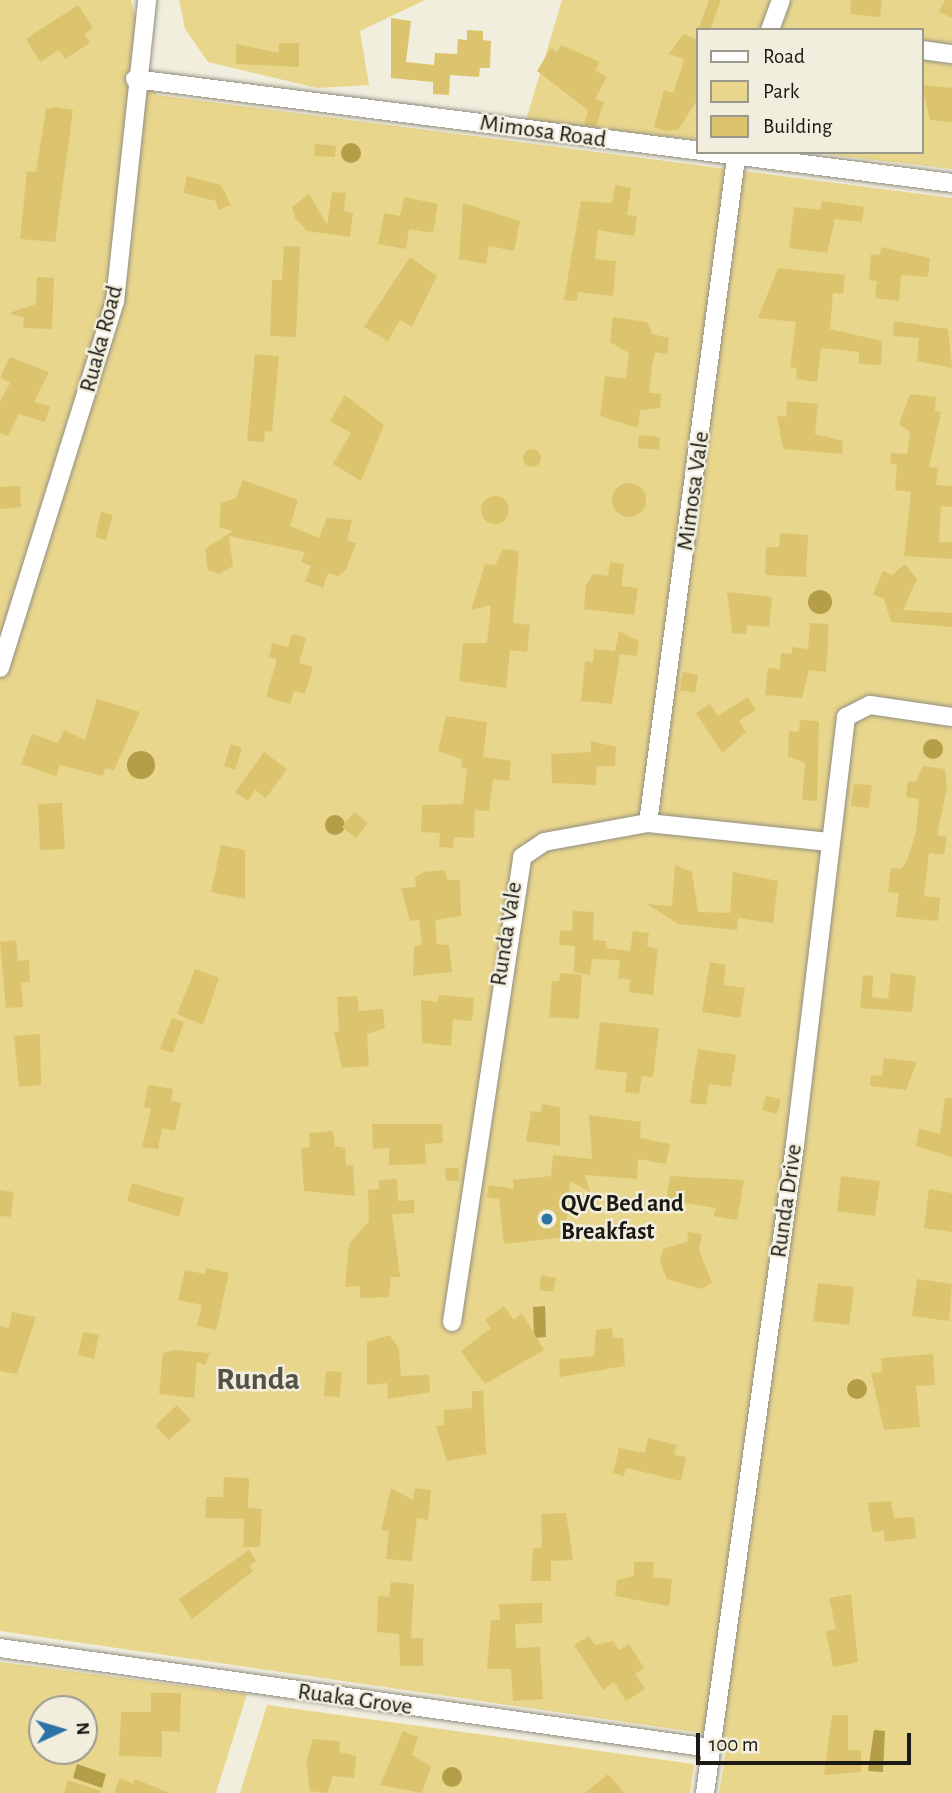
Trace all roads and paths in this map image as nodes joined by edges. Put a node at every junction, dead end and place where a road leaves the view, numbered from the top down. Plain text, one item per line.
1 (147, 0) edge
2 (781, 0) edge
3 (771, 28) edge
4 (924, 50) edge
5 (952, 54) edge
6 (135, 79) junction
7 (696, 153) edge
8 (706, 154) edge
9 (736, 158) junction
10 (952, 183) edge
11 (0, 668) edge
12 (952, 717) edge
13 (649, 823) junction
14 (829, 842) junction
15 (452, 1322) dead end
16 (0, 1648) edge
17 (711, 1748) junction
18 (705, 1793) edge

1 - 6 street, Ruaka Road
2 - 3 street
4 - 5 street
6 - 7 street, Mimosa Road
6 - 11 street, Ruaka Road
8 - 9 street, Mimosa Road
9 - 10 street, Mimosa Road
9 - 13 street, Mimosa Vale
12 - 14 street, Runda Drive
13 - 14 street, Runda Vale
13 - 15 street, Runda Vale
14 - 17 street, Runda Drive
16 - 17 street, Ruaka Grove
17 - 18 street, Runda Drive

